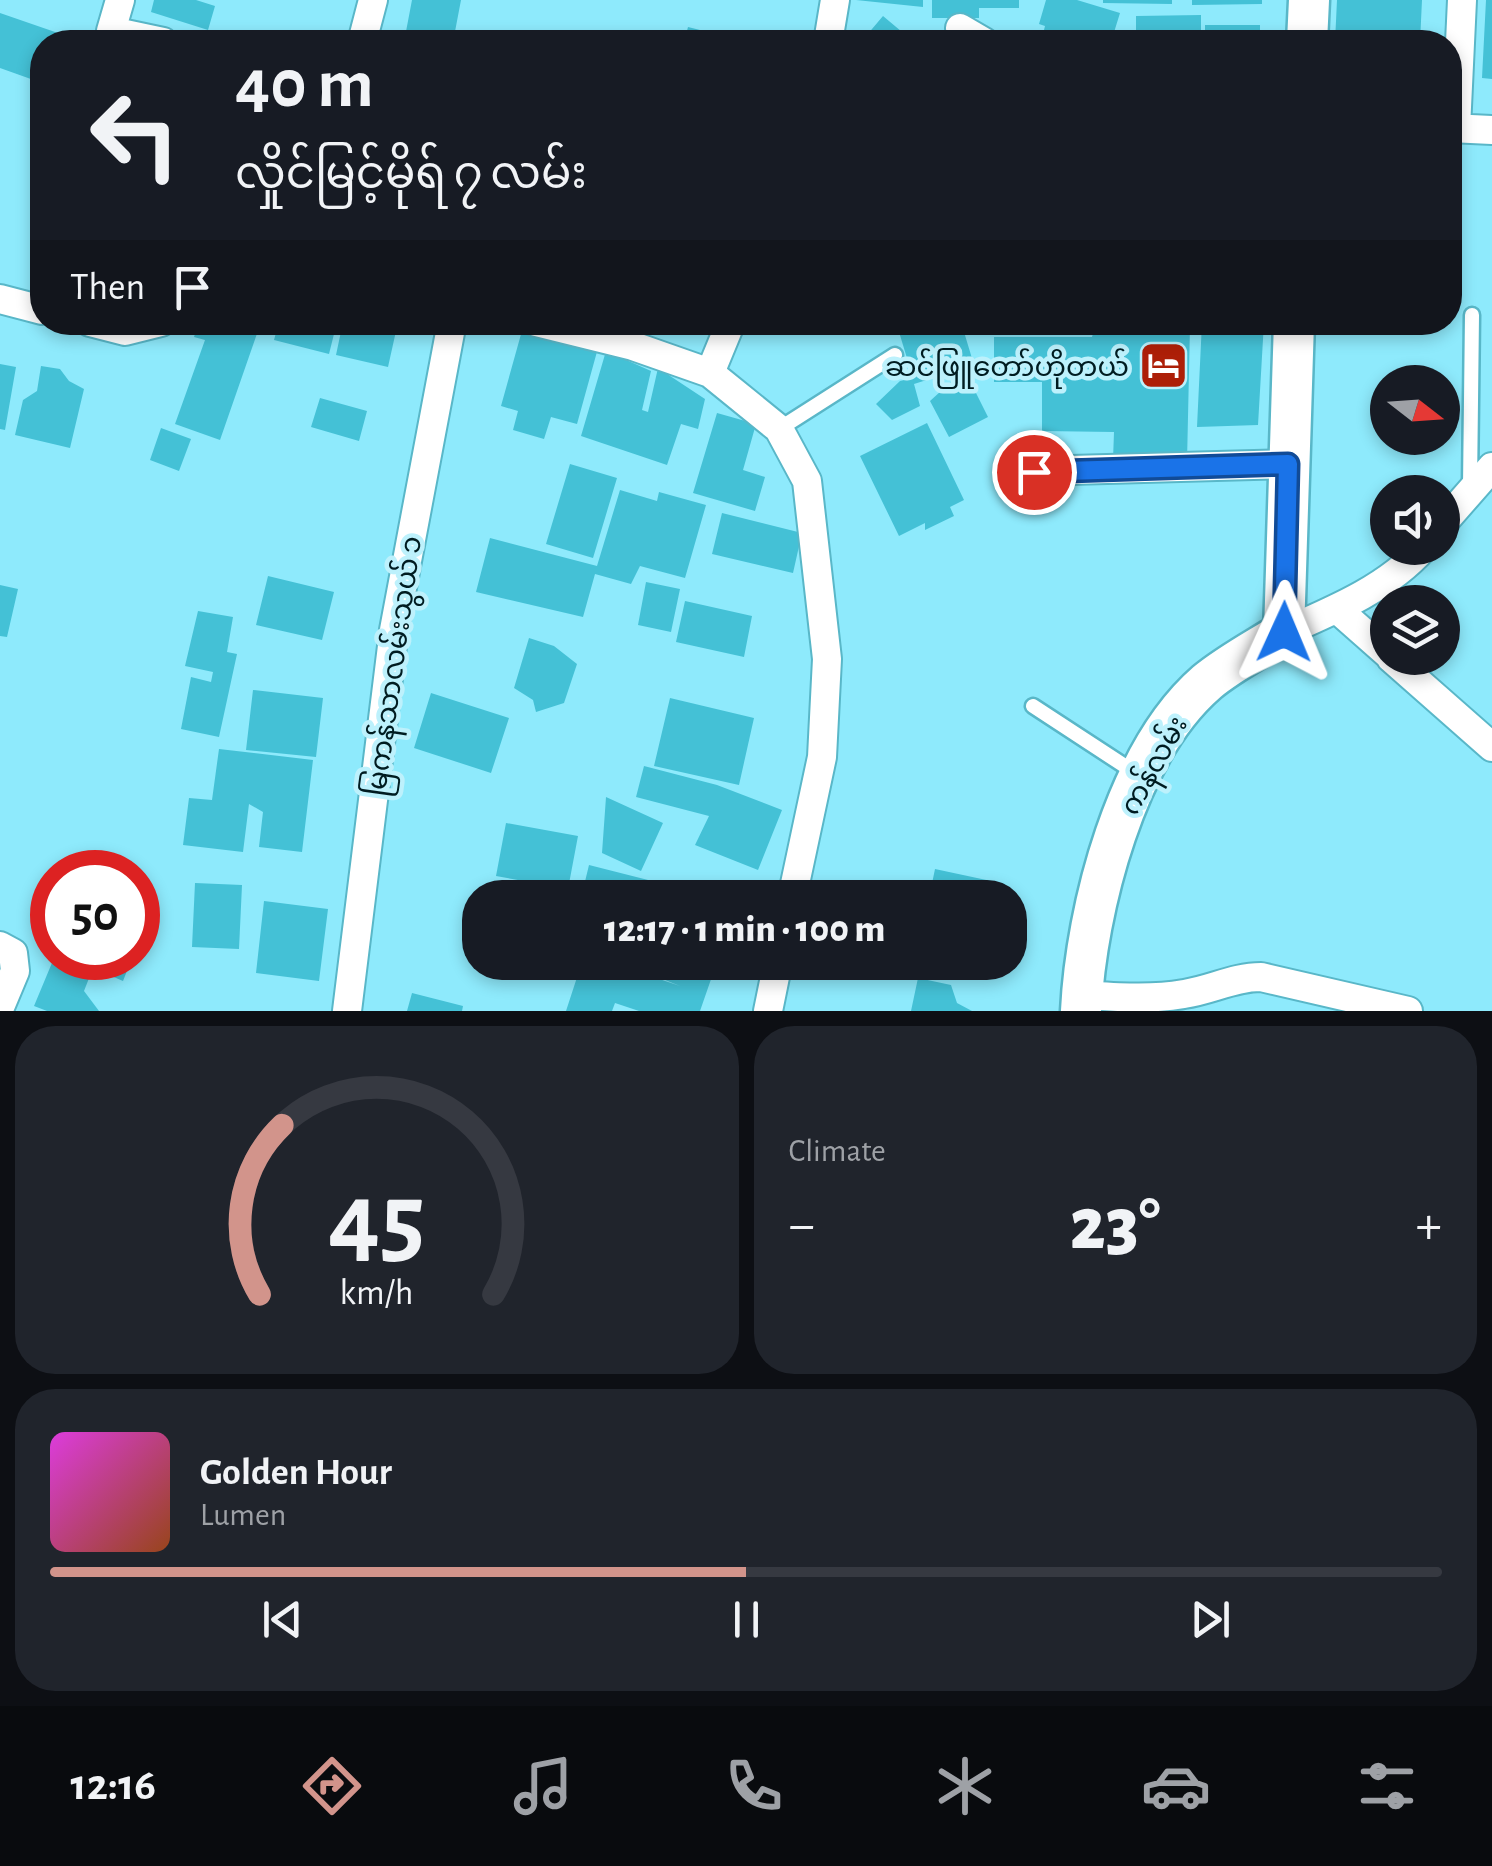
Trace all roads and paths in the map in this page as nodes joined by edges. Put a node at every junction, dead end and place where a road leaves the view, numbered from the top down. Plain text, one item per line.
1 (120, 0) edge
2 (373, 0) edge
3 (834, 0) edge
4 (1309, 0) edge
5 (1462, 0) edge
6 (111, 30) edge
7 (365, 30) edge
8 (830, 30) edge
9 (1308, 30) edge
10 (1460, 30) edge
11 (1462, 128) edge
12 (1492, 130) edge
13 (0, 300) edge
14 (30, 307) edge
15 (1472, 314) dead end
16 (450, 335) edge
17 (589, 335) edge
18 (726, 335) edge
19 (1293, 335) edge
20 (895, 355) dead end
21 (710, 373) junction
22 (780, 428) junction
23 (1288, 464) junction
24 (1492, 468) edge
25 (1034, 472) dead end
26 (1470, 491) junction
27 (1460, 503) edge
28 (1407, 565) edge
29 (1337, 609) junction
30 (1284, 632) junction
31 (1370, 638) edge
32 (1411, 675) edge
33 (1033, 706) dead end
34 (1492, 747) edge
35 (1142, 776) junction
36 (796, 880) edge
37 (0, 946) edge
38 (774, 980) edge
39 (1082, 1003) edge
40 (0, 1007) edge
41 (348, 1011) edge
42 (768, 1011) edge
43 (1408, 1011) edge

1 - 6 street
2 - 7 street
3 - 8 street
4 - 9 main road
5 - 10 street
11 - 12 street
13 - 14 street
15 - 26 lane
16 - 41 street, မြကန်သာလမ်းသွယ် ၁
17 - 21 street
18 - 21 street
19 - 23 main road
20 - 22 lane
21 - 22 street
22 - 36 street
23 - 25 street
23 - 30 main road
24 - 26 street
26 - 27 street
28 - 29 street
29 - 30 street
29 - 31 street
30 - 35 main road, ကန်လမ်း
32 - 34 street
33 - 35 lane
35 - 39 main road, ကန်လမ်း
37 - 40 street
38 - 42 street
39 - 43 street

